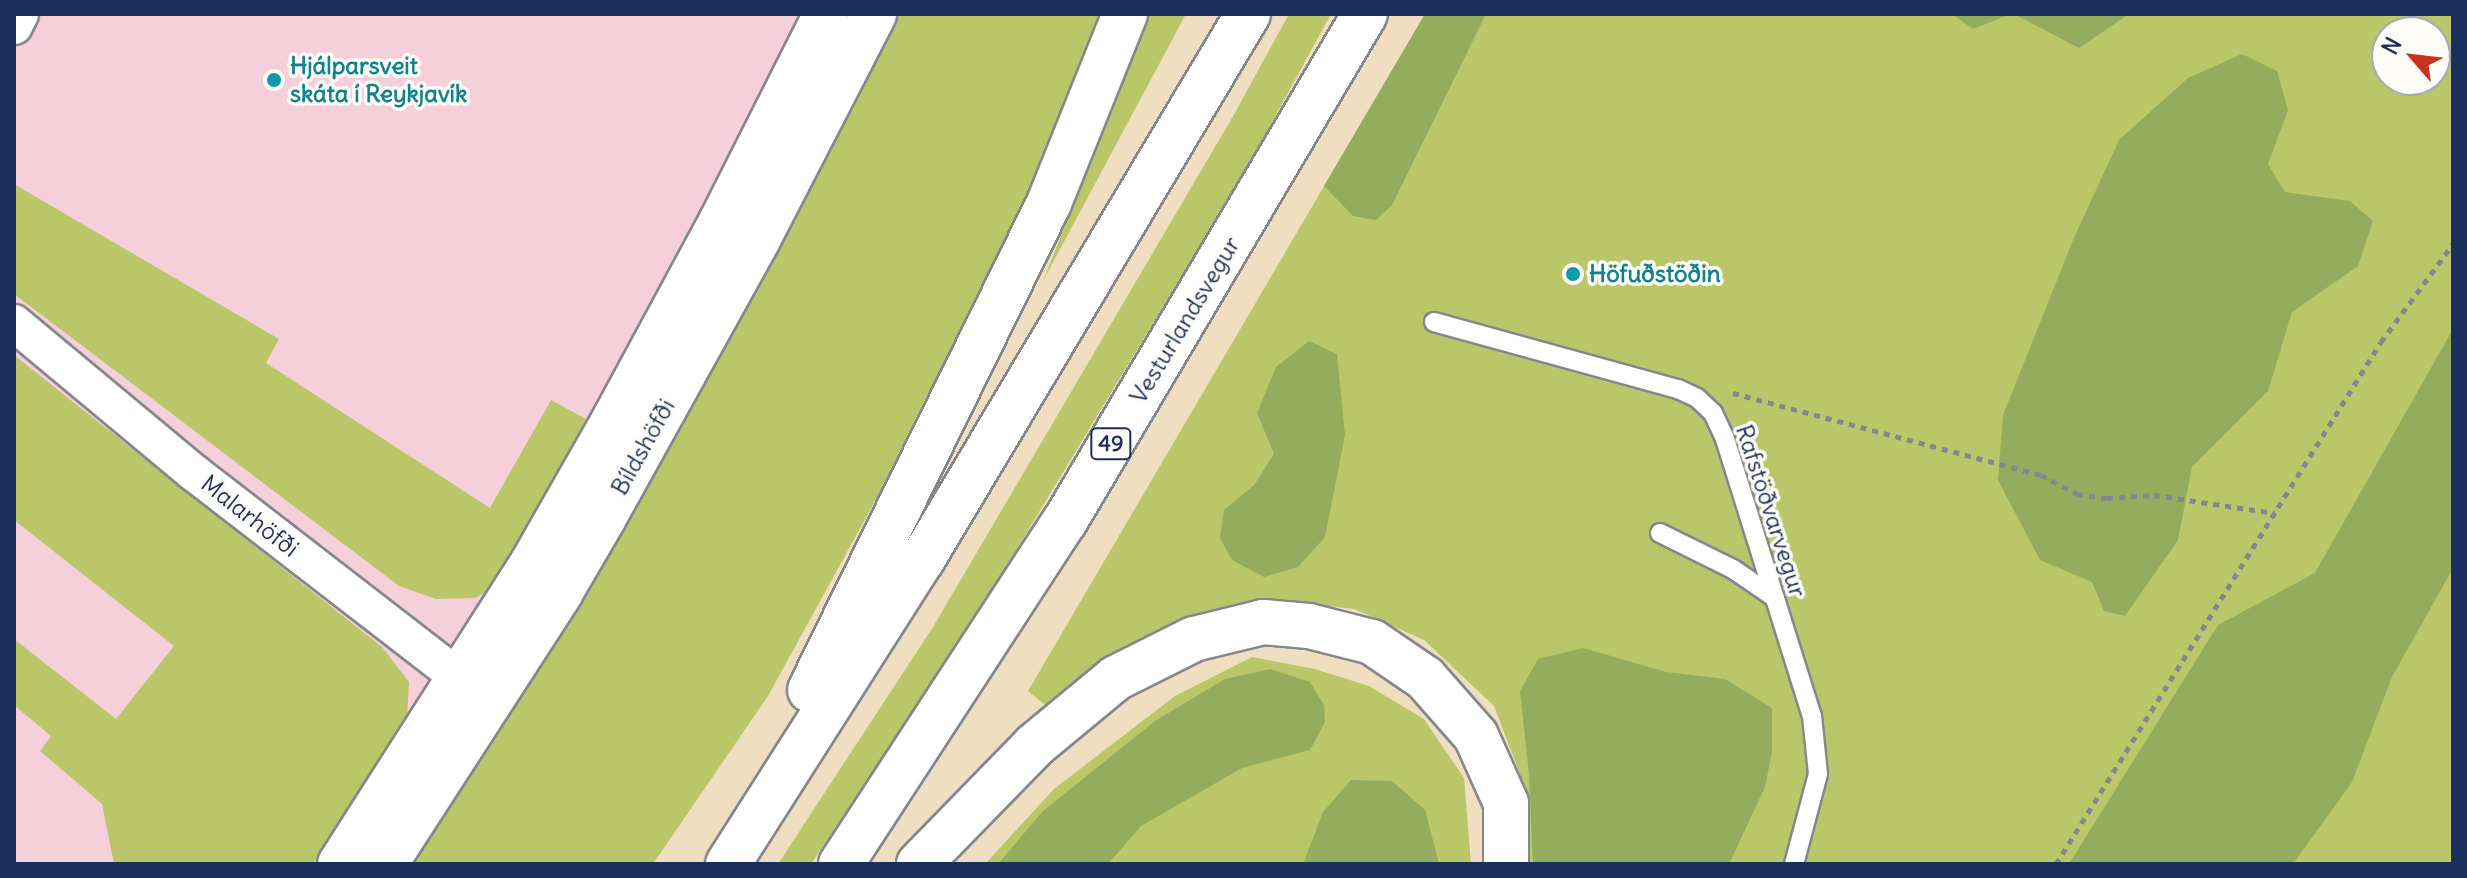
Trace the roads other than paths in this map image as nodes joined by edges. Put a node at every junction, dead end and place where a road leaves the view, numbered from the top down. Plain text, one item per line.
1 (20, 14) edge
2 (826, 14) edge
3 (874, 14) edge
4 (1125, 14) edge
5 (1248, 14) edge
6 (1365, 14) edge
7 (14, 26) edge
8 (1434, 322) dead end
9 (14, 323) edge
10 (1660, 533) dead end
11 (1775, 598) junction
12 (474, 690) junction
13 (340, 864) edge
14 (385, 864) edge
15 (726, 864) edge
16 (841, 864) edge
17 (919, 864) edge
18 (1506, 864) edge
19 (1794, 864) edge

1 - 7 street
2 - 12 main road, Bíldshöfði
3 - 12 main road, Bíldshöfði
4 - 15 main road
5 - 15 main road
6 - 16 main road, Vesturlandsvegur / 49
8 - 11 lane, Rafstöðvarvegur
9 - 12 street, Malarhöfði
10 - 11 lane
11 - 19 lane, Rafstöðvarvegur
12 - 13 main road, Bíldshöfði
12 - 14 main road, Bíldshöfði
17 - 18 main road

